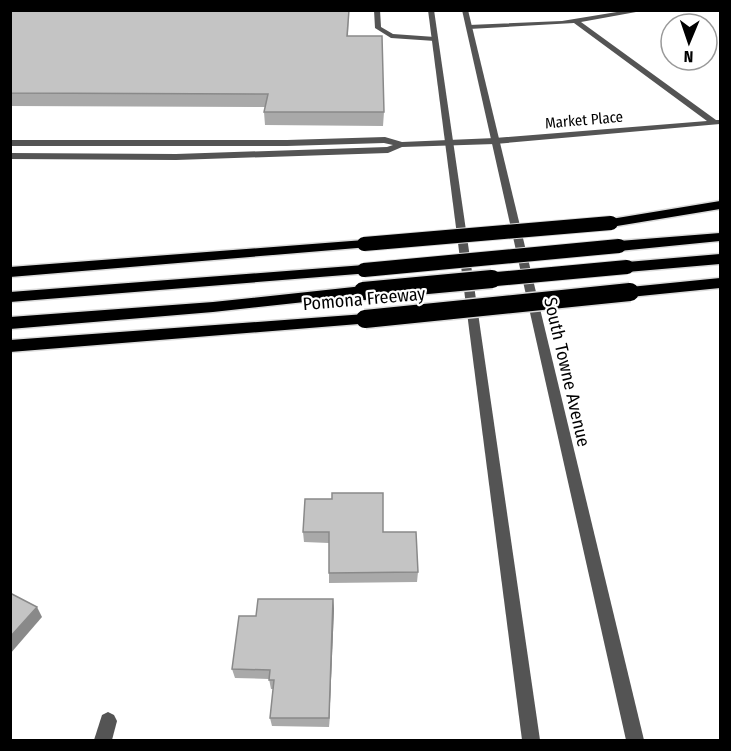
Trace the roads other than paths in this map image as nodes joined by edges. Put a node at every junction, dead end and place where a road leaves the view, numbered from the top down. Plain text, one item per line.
1 (377, 10) edge
2 (430, 10) edge
3 (465, 10) edge
4 (644, 10) edge
5 (577, 19) junction
6 (469, 27) junction
7 (435, 39) junction
8 (717, 122) edge
9 (495, 141) junction
10 (449, 142) junction
11 (10, 143) edge
12 (401, 145) junction
13 (10, 156) edge
14 (720, 205) edge
15 (720, 214) edge
16 (611, 223) junction
17 (720, 237) edge
18 (720, 259) edge
19 (10, 272) edge
20 (720, 284) edge
21 (630, 292) junction
22 (720, 292) edge
23 (10, 297) edge
24 (10, 323) edge
25 (10, 346) edge
26 (108, 721) dead end
27 (103, 741) edge
28 (531, 741) edge
29 (635, 741) edge

1 - 7 street
2 - 7 street
3 - 6 street, South Towne Avenue
4 - 5 street
5 - 6 street
5 - 8 street
6 - 9 street, South Towne Avenue
7 - 10 street
8 - 9 street, Market Place
9 - 10 street, Market Place
9 - 29 street, South Towne Avenue
10 - 12 street, Market Place
10 - 28 street
11 - 12 street
12 - 13 street
14 - 16 highway
15 - 16 highway
16 - 19 highway, bridge
17 - 23 highway, bridge
18 - 24 highway, bridge
20 - 21 highway, Pomona Freeway
21 - 22 highway
21 - 25 highway, Pomona Freeway, bridge
26 - 27 street

